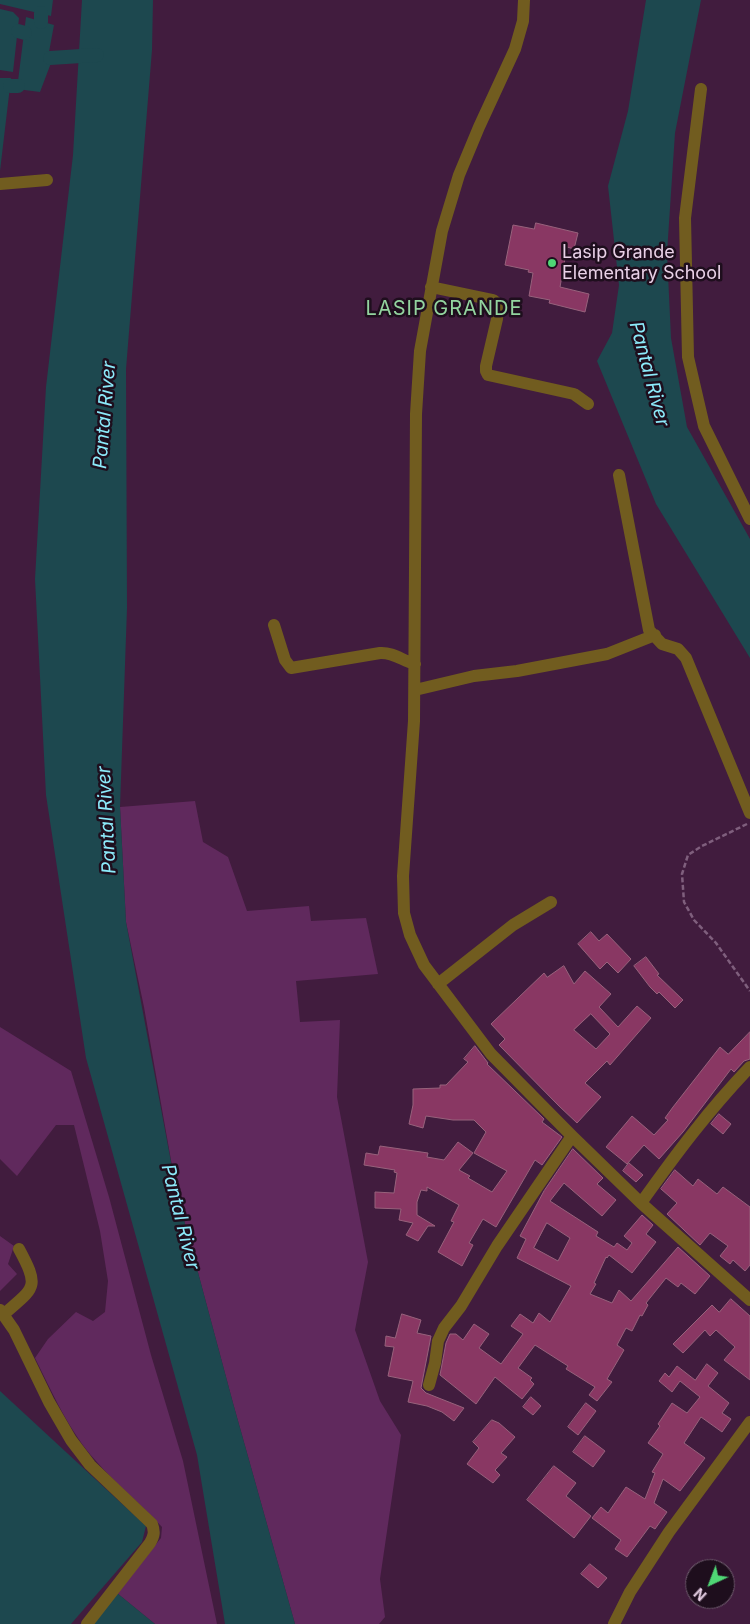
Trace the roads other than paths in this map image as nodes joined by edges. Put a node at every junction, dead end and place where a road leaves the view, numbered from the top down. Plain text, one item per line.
1 (524, 0) edge
2 (700, 89) dead end
3 (47, 180) dead end
4 (0, 184) edge
5 (431, 287) junction
6 (588, 404) dead end
7 (620, 475) dead end
8 (750, 518) edge
9 (274, 625) dead end
10 (654, 635) junction
11 (415, 664) junction
12 (415, 690) junction
13 (750, 813) edge
14 (551, 902) dead end
15 (438, 984) junction
16 (750, 1067) edge
17 (572, 1136) junction
18 (641, 1203) junction
19 (19, 1249) dead end
20 (750, 1300) edge
21 (2, 1312) edge
22 (429, 1385) dead end
23 (750, 1422) edge
24 (87, 1624) edge
25 (614, 1624) edge

1 - 5 street
2 - 8 street
3 - 4 street
5 - 6 street
5 - 11 street
7 - 10 street
9 - 11 street
10 - 12 street
10 - 13 street
11 - 12 street
12 - 15 street
14 - 15 street
15 - 17 street
16 - 18 street
17 - 18 street
17 - 22 street
18 - 20 street
19 - 21 street
21 - 24 street
23 - 25 street

